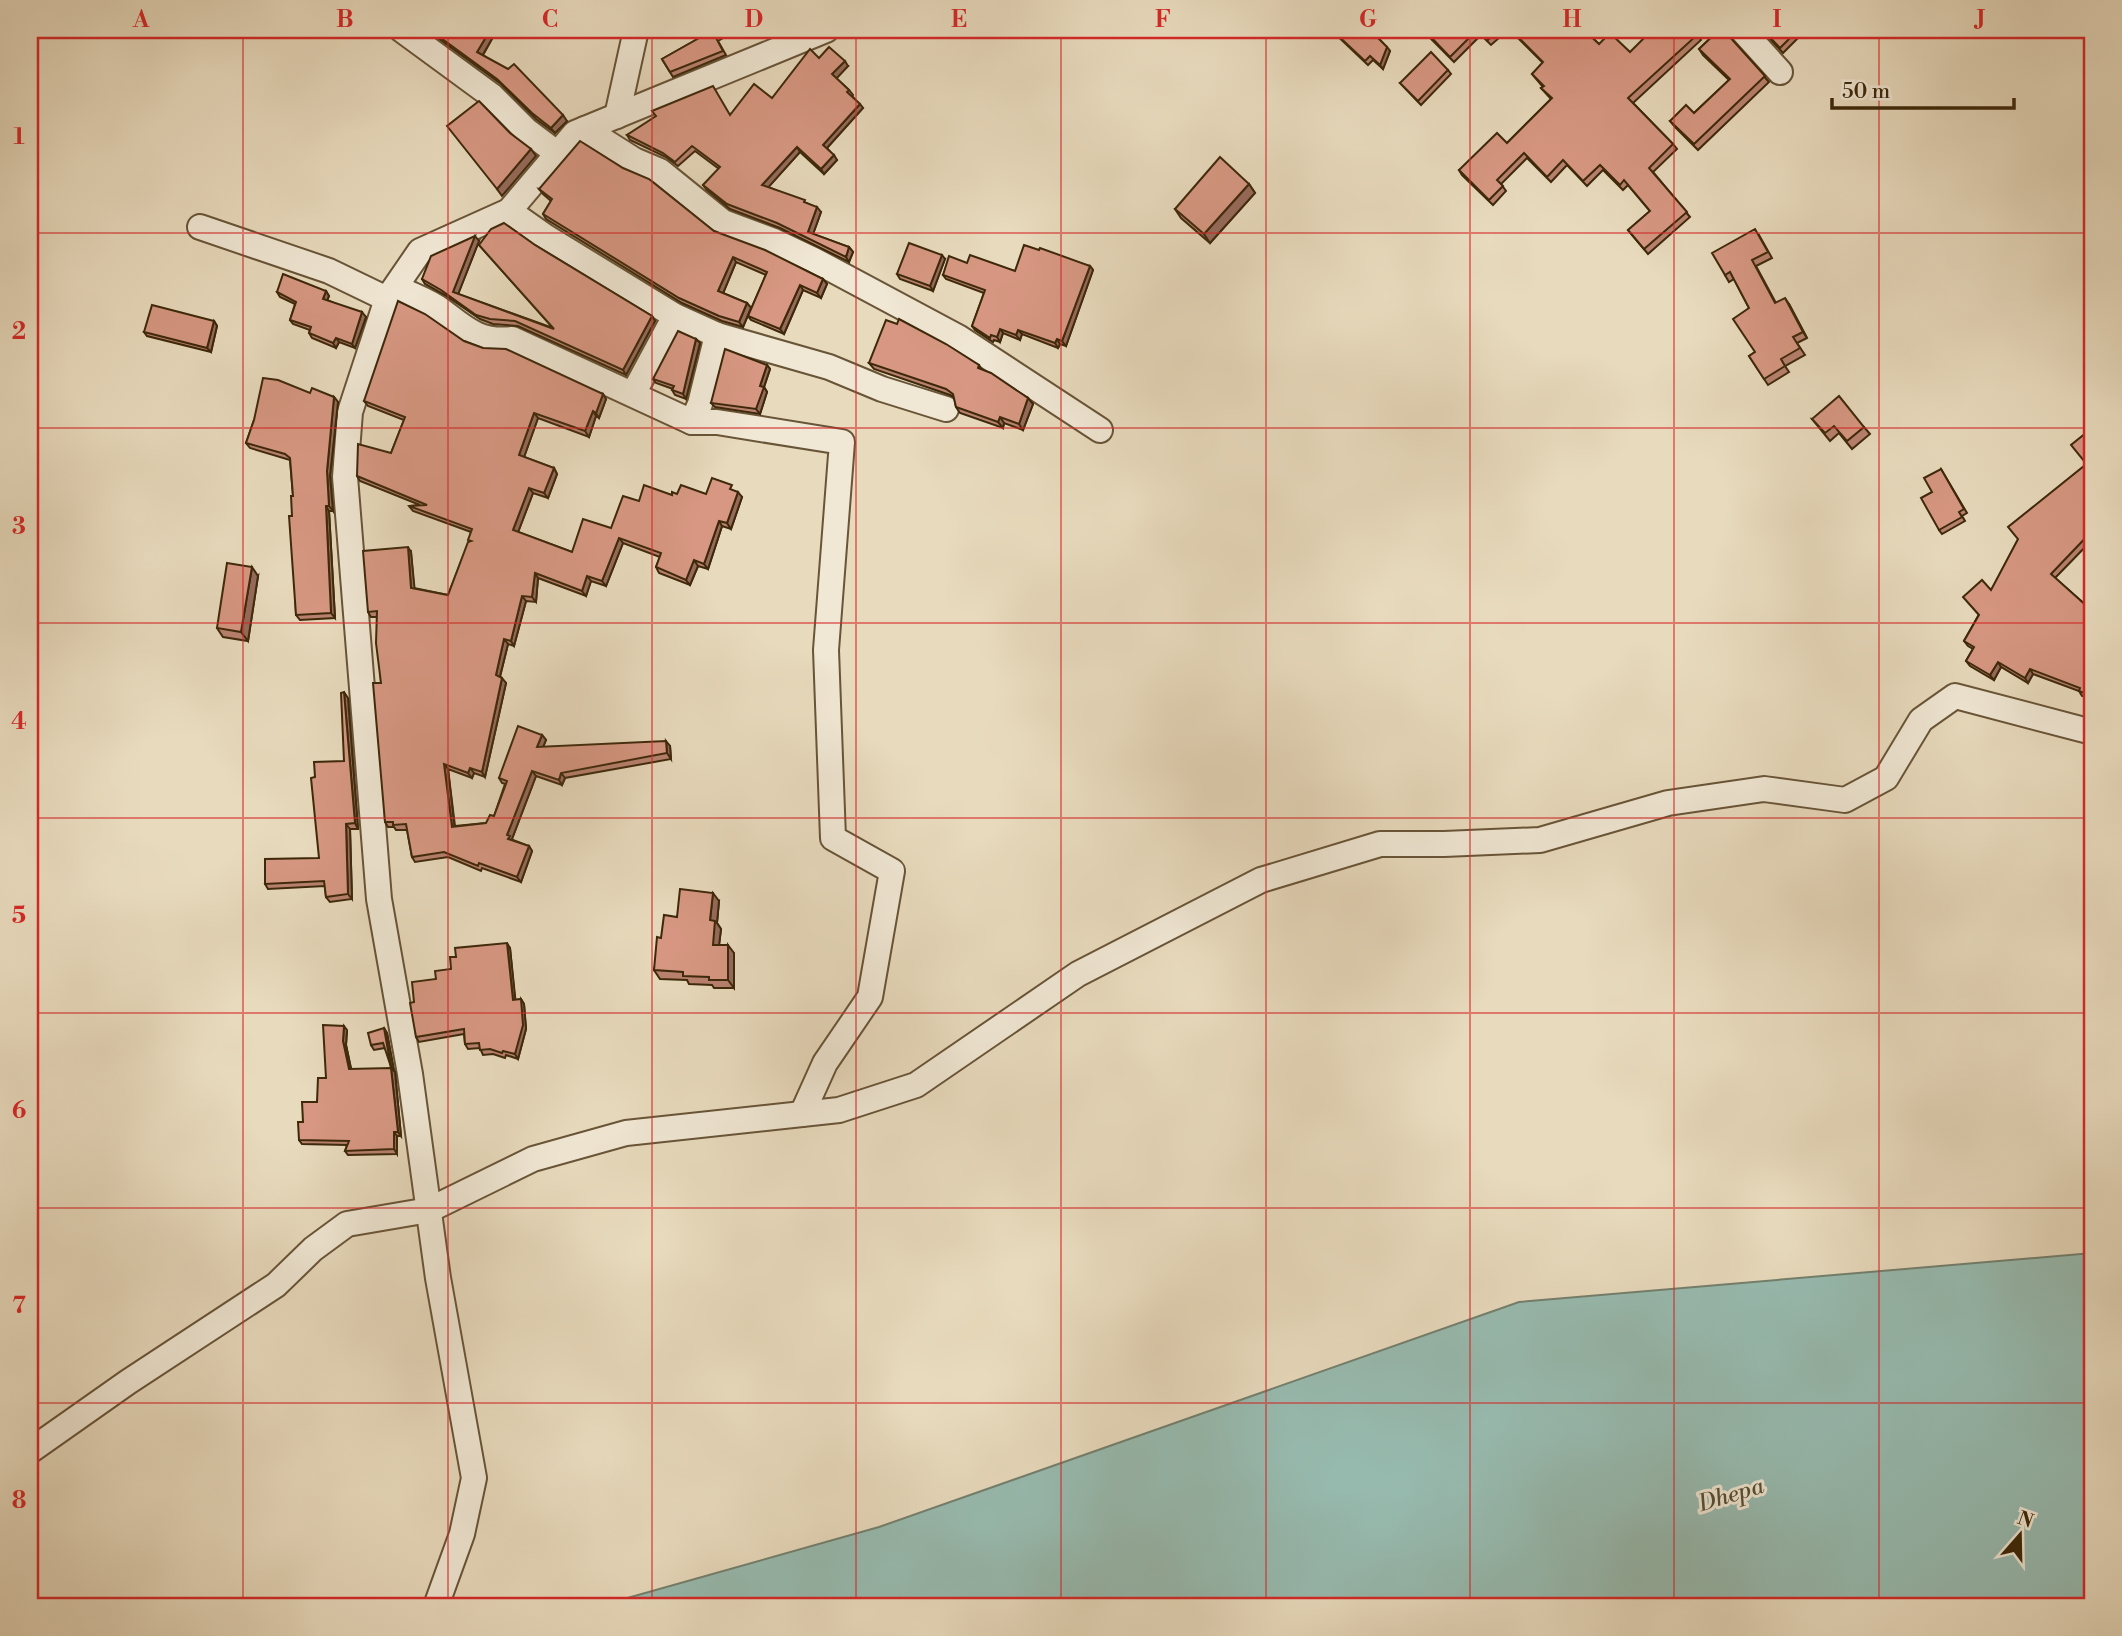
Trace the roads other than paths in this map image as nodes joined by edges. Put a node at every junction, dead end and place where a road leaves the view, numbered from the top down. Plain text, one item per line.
1 (402, 30) edge
2 (636, 30) edge
3 (826, 30) edge
4 (1742, 30) edge
5 (1780, 72) dead end
6 (617, 116) junction
7 (585, 129) junction
8 (558, 154) junction
9 (509, 211) junction
10 (200, 227) dead end
11 (387, 299) junction
12 (675, 316) junction
13 (718, 335) junction
14 (633, 394) junction
15 (946, 409) dead end
16 (692, 422) junction
17 (1100, 430) dead end
18 (2092, 732) edge
19 (802, 1114) junction
20 (429, 1210) junction
21 (30, 1451) edge
22 (436, 1606) edge

1 - 8 street
2 - 6 street
3 - 6 street
4 - 5 street
6 - 7 street
7 - 8 street
7 - 17 street
8 - 9 street
9 - 11 street
9 - 12 street
10 - 11 street
11 - 14 street
11 - 20 street
12 - 13 street
12 - 14 street
13 - 15 street
13 - 16 street
14 - 16 street
16 - 19 street
18 - 19 street
19 - 20 street
20 - 21 street
20 - 22 street

